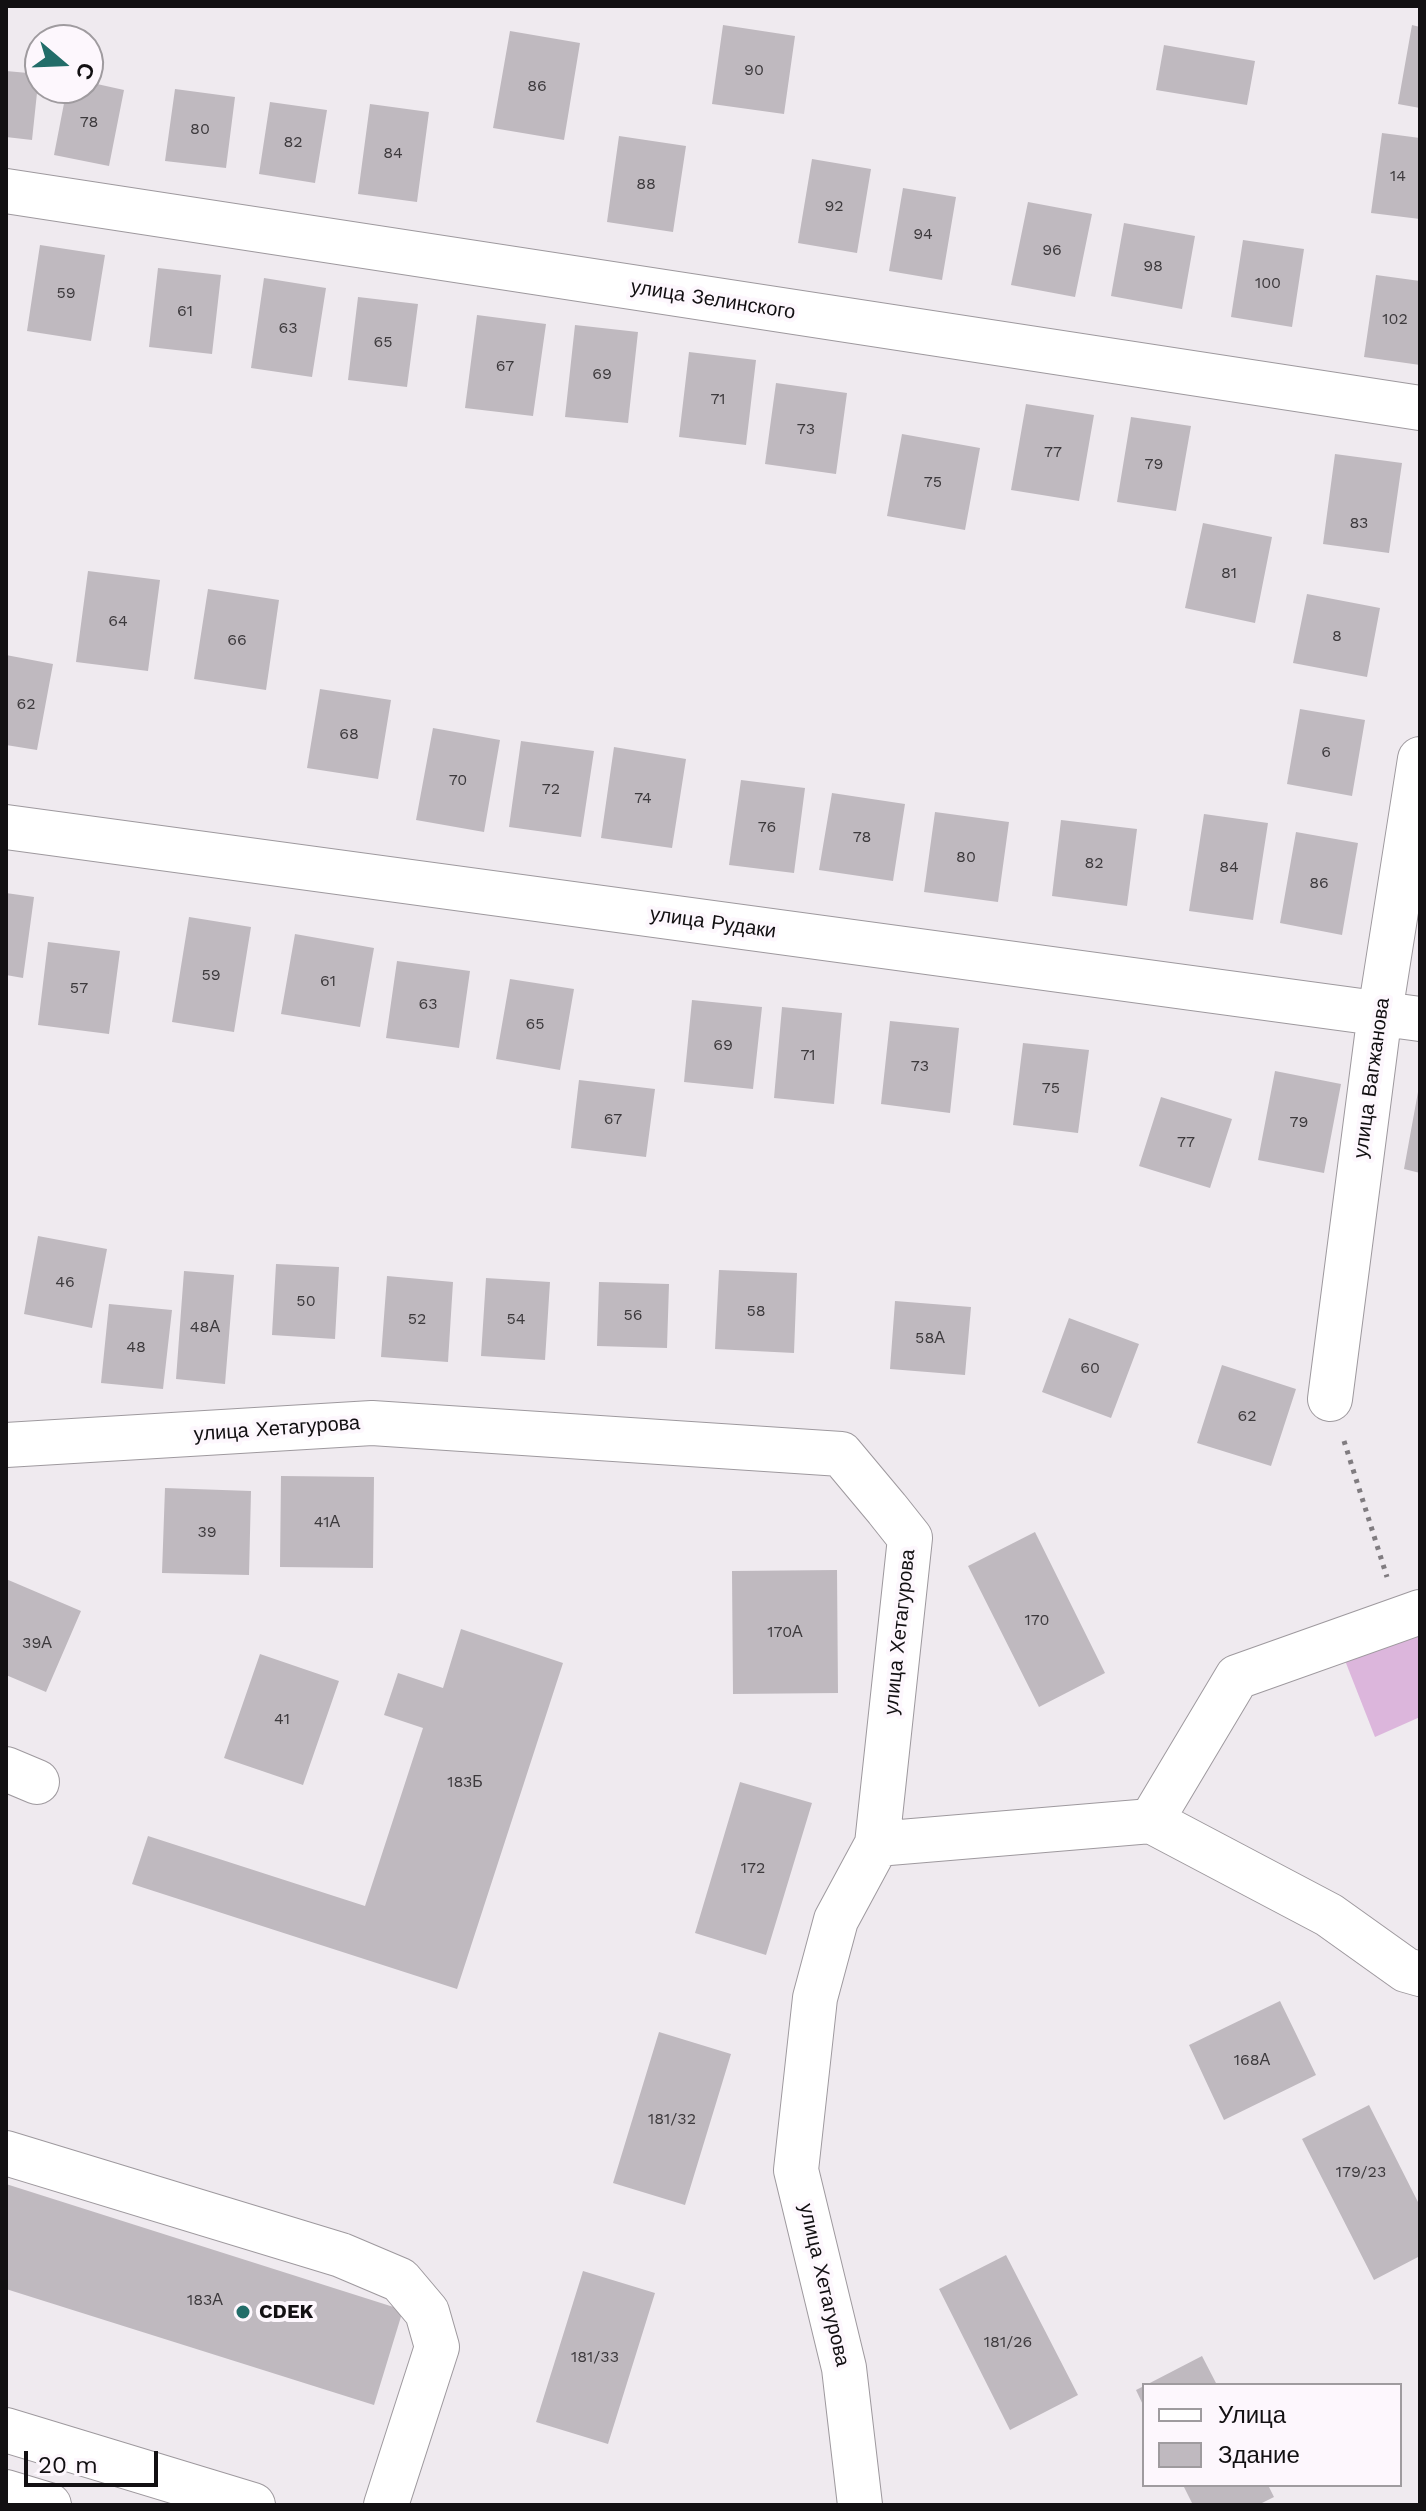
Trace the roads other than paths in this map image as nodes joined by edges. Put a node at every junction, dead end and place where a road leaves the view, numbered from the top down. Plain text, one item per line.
1 (6, 191) edge
2 (1420, 408) edge
3 (1420, 759) edge
4 (6, 827) edge
5 (1400, 1016) edge
6 (1330, 1399) road end
7 (6, 1445) edge
8 (1410, 1614) edge
9 (1151, 1821) junction
10 (877, 1844) junction
11 (1420, 1974) edge
12 (6, 2153) edge
13 (6, 2430) edge
14 (6, 2492) edge
15 (49, 2505) edge
16 (253, 2505) edge
17 (386, 2505) edge
18 (860, 2505) edge

1 - 2 street, улица Зелинского
3 - 5 street, улица Вагжанова
4 - 5 street, улица Рудаки
5 - 6 street, улица Вагжанова
7 - 10 street, улица Хетагурова
8 - 9 street
9 - 10 street
9 - 11 street
10 - 18 street, улица Хетагурова
12 - 17 street
13 - 16 street
14 - 15 street

